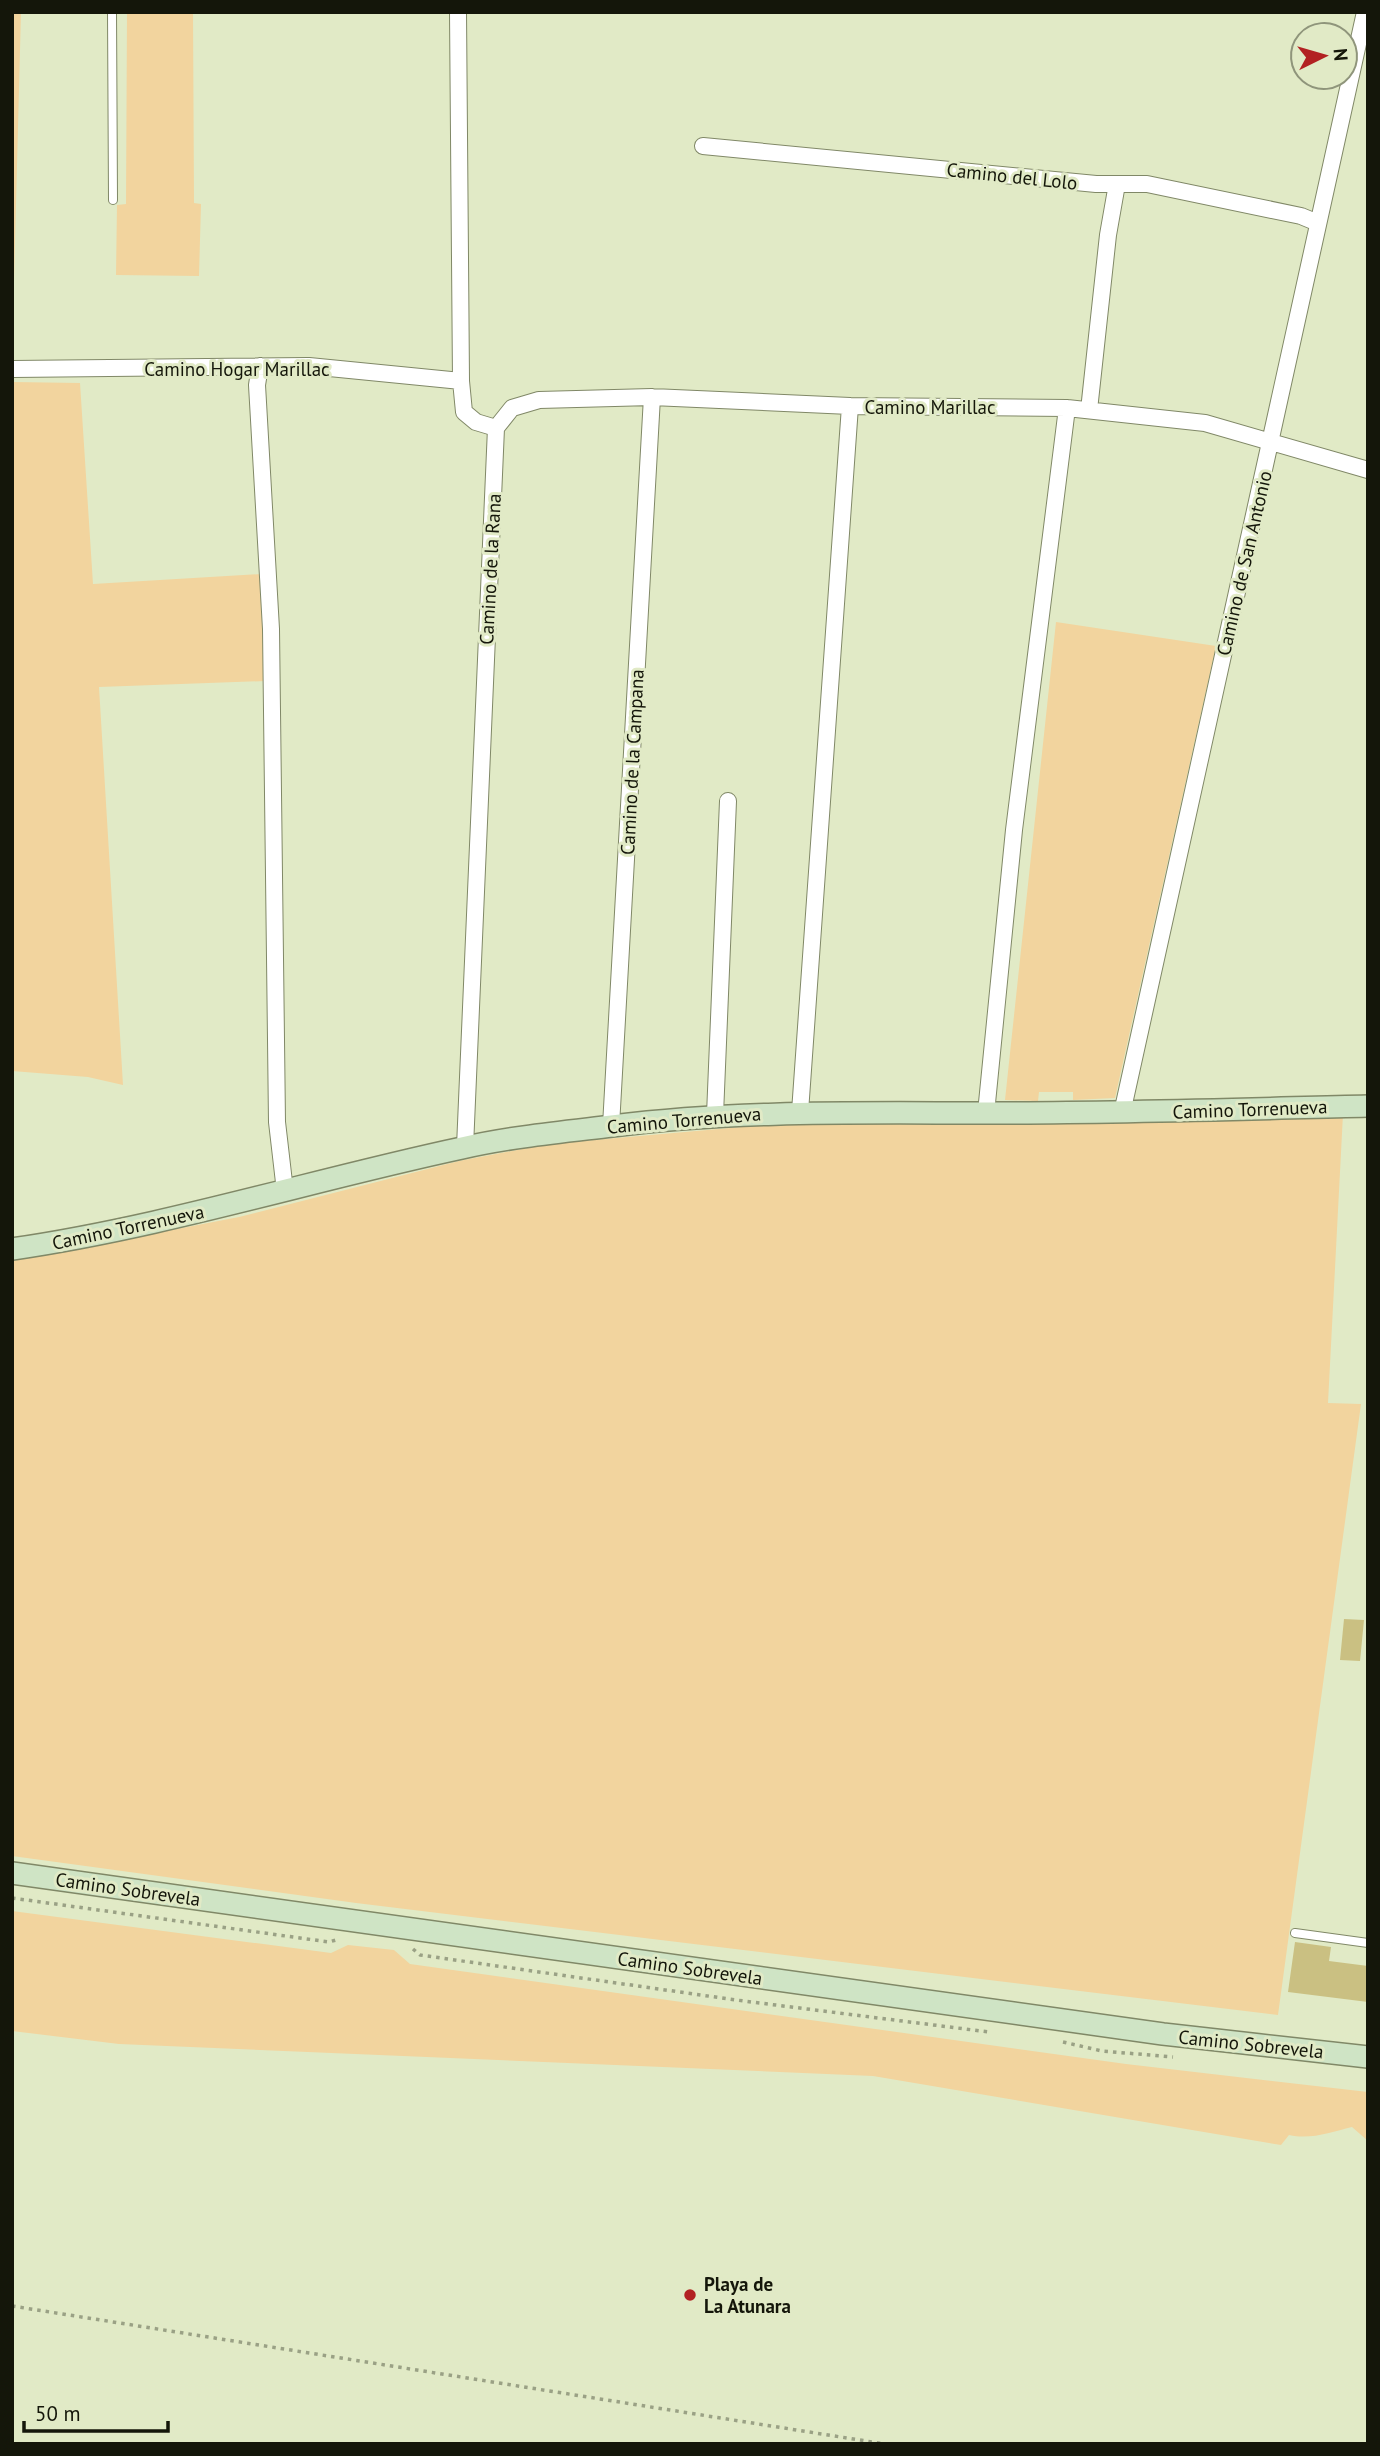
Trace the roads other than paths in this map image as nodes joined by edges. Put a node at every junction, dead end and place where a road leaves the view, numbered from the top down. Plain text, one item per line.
1 (113, 12) edge
2 (458, 12) edge
3 (1365, 12) edge
4 (703, 146) dead end
5 (1118, 184) junction
6 (113, 200) dead end
7 (1318, 223) junction
8 (260, 366) junction
9 (12, 369) edge
10 (461, 382) junction
11 (652, 397) junction
12 (850, 406) junction
13 (1067, 408) junction
14 (1089, 410) junction
15 (496, 428) junction
16 (1272, 443) junction
17 (1368, 470) edge
18 (728, 801) dead end
19 (1368, 1106) edge
20 (800, 1112) junction
21 (986, 1113) junction
22 (1122, 1113) junction
23 (715, 1115) junction
24 (611, 1126) junction
25 (465, 1147) junction
26 (285, 1191) junction
27 (12, 1250) edge
28 (12, 1873) edge
29 (1296, 1933) dead end
30 (1368, 1943) edge
31 (1368, 2057) edge

1 - 6 lane
2 - 10 street
3 - 7 street, Camino de San Antonio
4 - 5 street, Camino del Lolo
5 - 7 street, Camino del Lolo
5 - 14 street
7 - 16 street, Camino de San Antonio
8 - 9 street, Camino Hogar Marillac
8 - 10 street, Camino Hogar Marillac
8 - 26 street
10 - 15 street
11 - 12 street, Camino Marillac
11 - 15 street, Camino Marillac
11 - 24 street, Camino de la Campana
12 - 13 street, Camino Marillac
12 - 20 street
13 - 14 street, Camino Marillac
13 - 21 street
14 - 16 street, Camino Marillac
15 - 25 street, Camino de la Rana
16 - 17 street, Camino Marillac
16 - 22 street, Camino de San Antonio
18 - 23 street
19 - 22 street, Camino Torrenueva
20 - 21 street, Camino Torrenueva
20 - 23 street, Camino Torrenueva
21 - 22 street, Camino Torrenueva
23 - 24 street, Camino Torrenueva
24 - 25 street, Camino Torrenueva
25 - 26 street, Camino Torrenueva
26 - 27 street, Camino Torrenueva
28 - 31 street, Camino Sobrevela
29 - 30 lane

